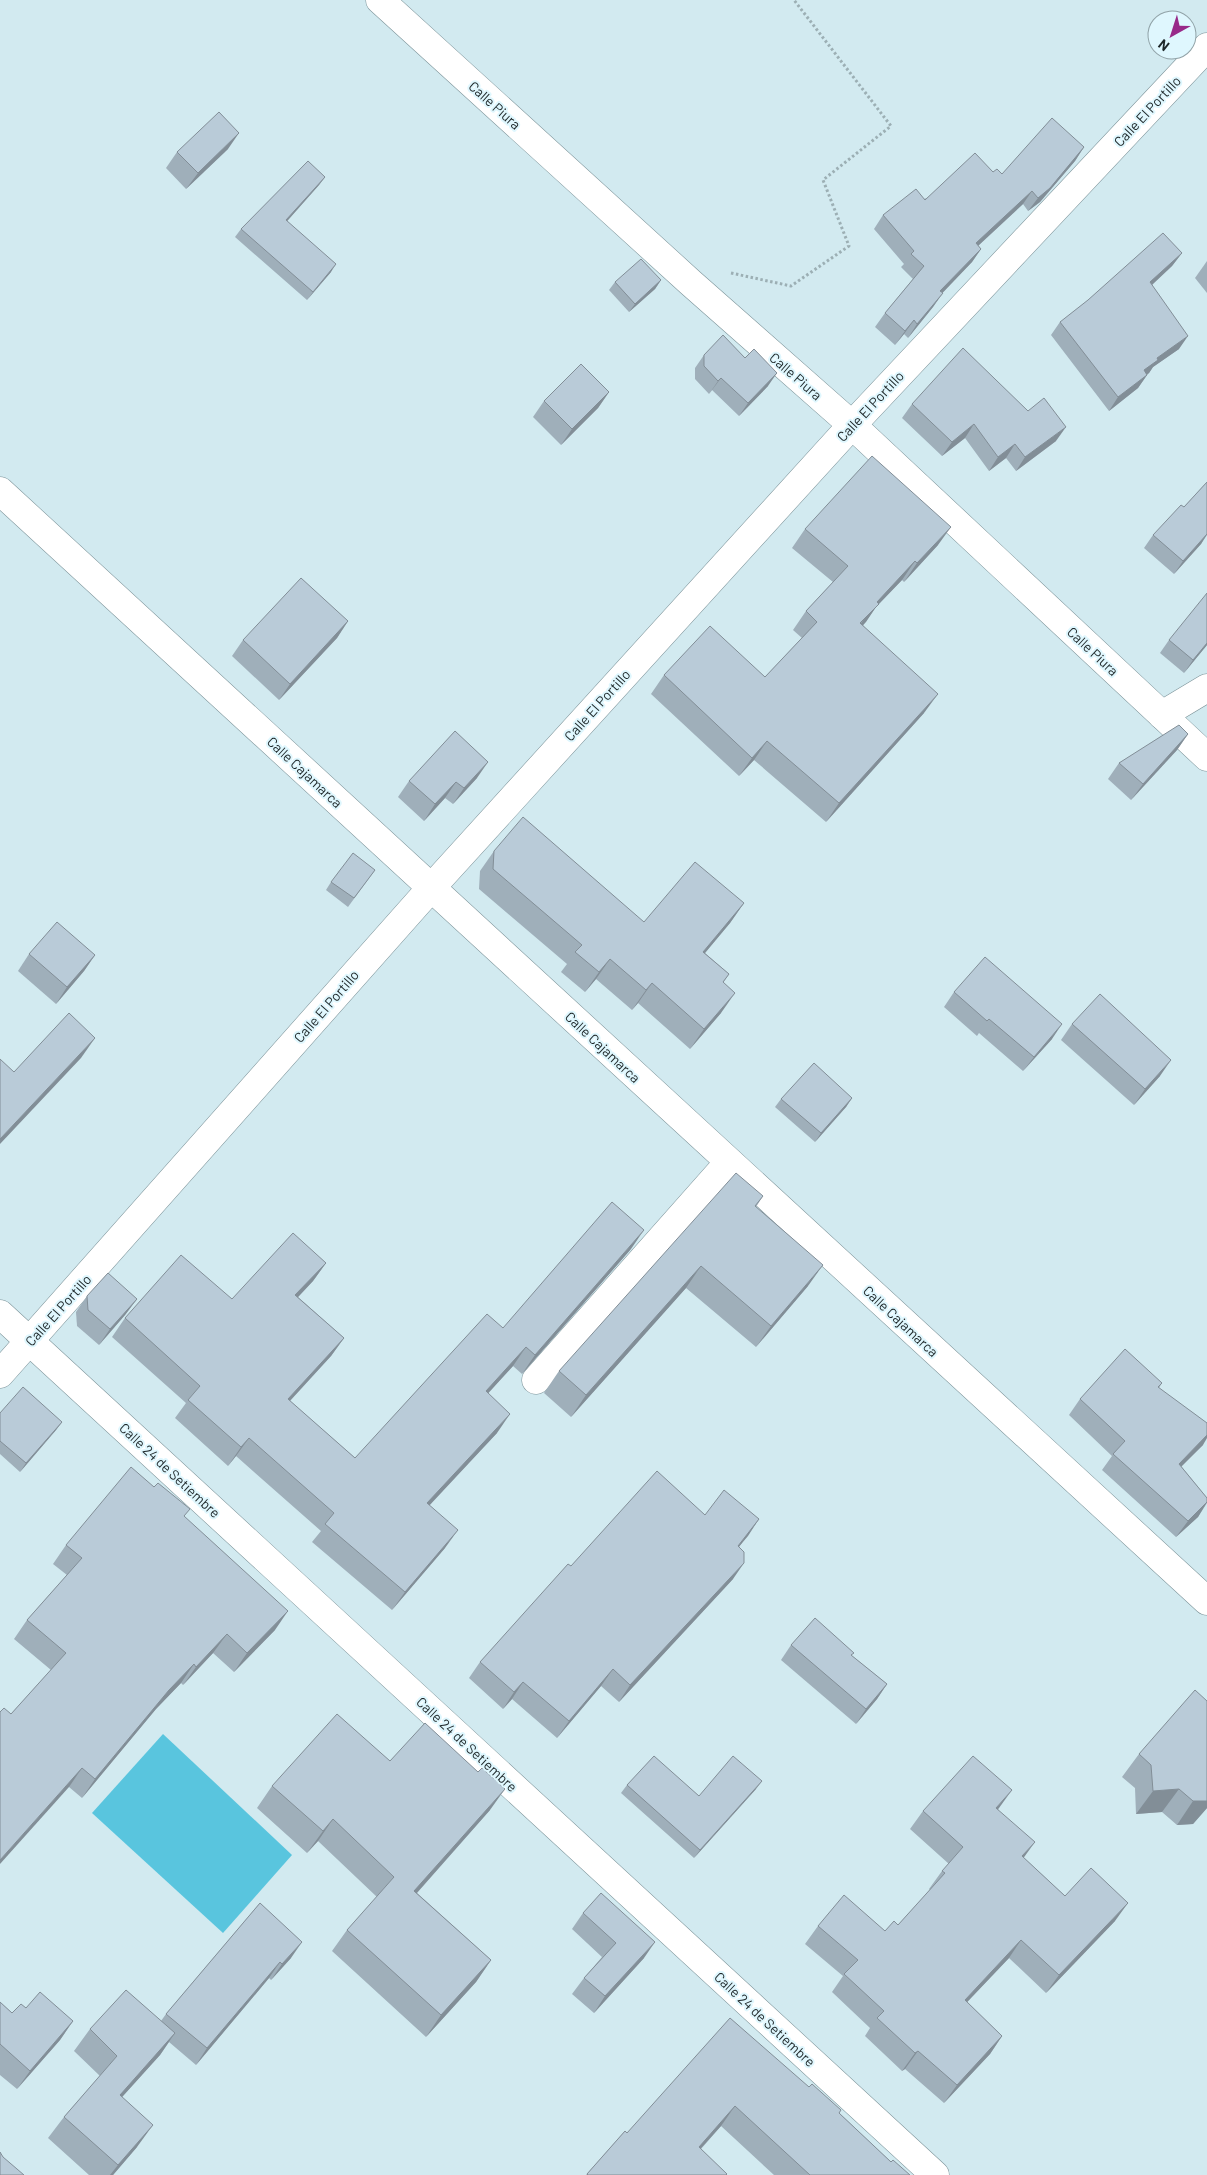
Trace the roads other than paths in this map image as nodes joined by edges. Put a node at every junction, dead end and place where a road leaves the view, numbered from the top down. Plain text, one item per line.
1 (380, 0) edge
2 (1207, 48) edge
3 (852, 425) junction
4 (0, 491) edge
5 (1207, 688) edge
6 (1162, 715) junction
7 (1207, 757) edge
8 (431, 888) junction
9 (729, 1162) junction
10 (0, 1314) edge
11 (30, 1342) junction
12 (0, 1374) edge
13 (536, 1380) dead end
14 (1207, 1601) edge
15 (935, 2175) edge

1 - 3 street, Calle Piura
2 - 3 street, Calle El Portillo
3 - 6 street, Calle Piura
3 - 8 street, Calle El Portillo
4 - 8 street, Calle Cajamarca
5 - 6 street
6 - 7 street, Calle Piura
8 - 9 street, Calle Cajamarca
8 - 11 street, Calle El Portillo
9 - 13 street
9 - 14 street, Calle Cajamarca
10 - 11 street, Calle 24 de Setiembre
11 - 12 street, Calle El Portillo
11 - 15 street, Calle 24 de Setiembre

